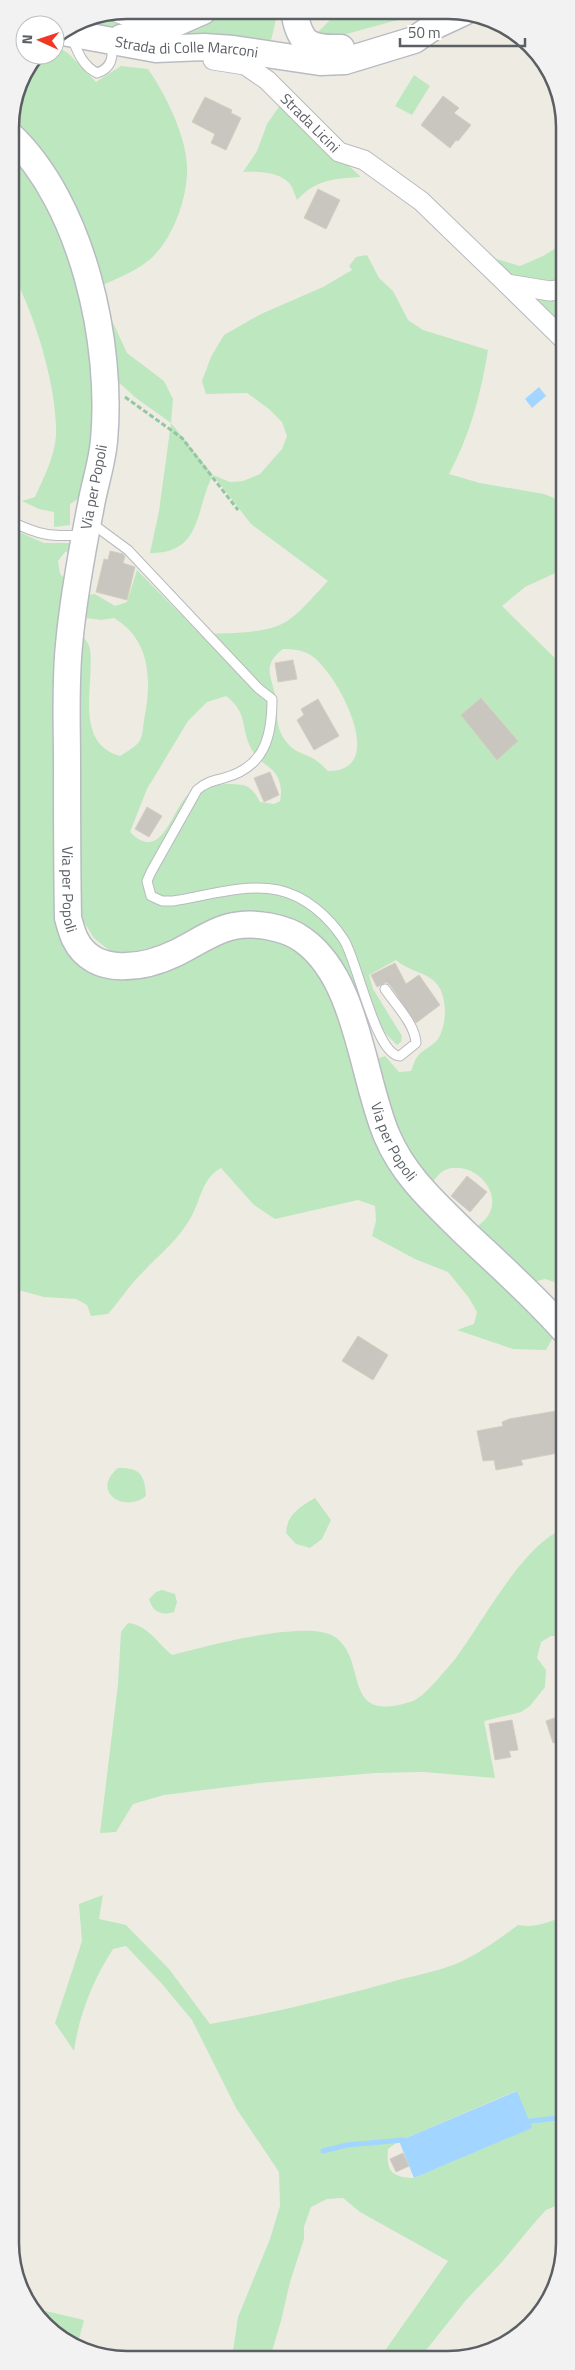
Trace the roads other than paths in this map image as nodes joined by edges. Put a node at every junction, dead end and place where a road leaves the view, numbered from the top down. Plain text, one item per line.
1 (136, 19) edge
2 (182, 19) edge
3 (284, 19) edge
4 (296, 19) edge
5 (449, 19) edge
6 (436, 25) junction
7 (162, 28) junction
8 (73, 33) edge
9 (69, 36) edge
10 (110, 40) junction
11 (281, 56) junction
12 (19, 147) edge
13 (507, 284) junction
14 (556, 290) edge
15 (556, 332) edge
16 (19, 526) edge
17 (87, 528) junction
18 (385, 989) dead end
19 (366, 1027) junction
20 (556, 1319) edge

1 - 7 street
2 - 7 main road
3 - 11 main road, Strada di Colle Marconi
4 - 6 main road, Strada di Colle Marconi
5 - 6 main road, Strada di Colle Marconi
6 - 11 main road, Strada di Colle Marconi
7 - 10 main road
8 - 10 main road, Strada di Colle Marconi
9 - 10 lane
10 - 11 main road, Strada di Colle Marconi
10 - 13 street, Strada Licini
12 - 17 main road, Via per Popoli
13 - 14 street
13 - 15 street, Strada Licini
16 - 17 lane
17 - 19 main road, Via per Popoli
17 - 19 lane
18 - 19 lane
19 - 20 main road, Via per Popoli

